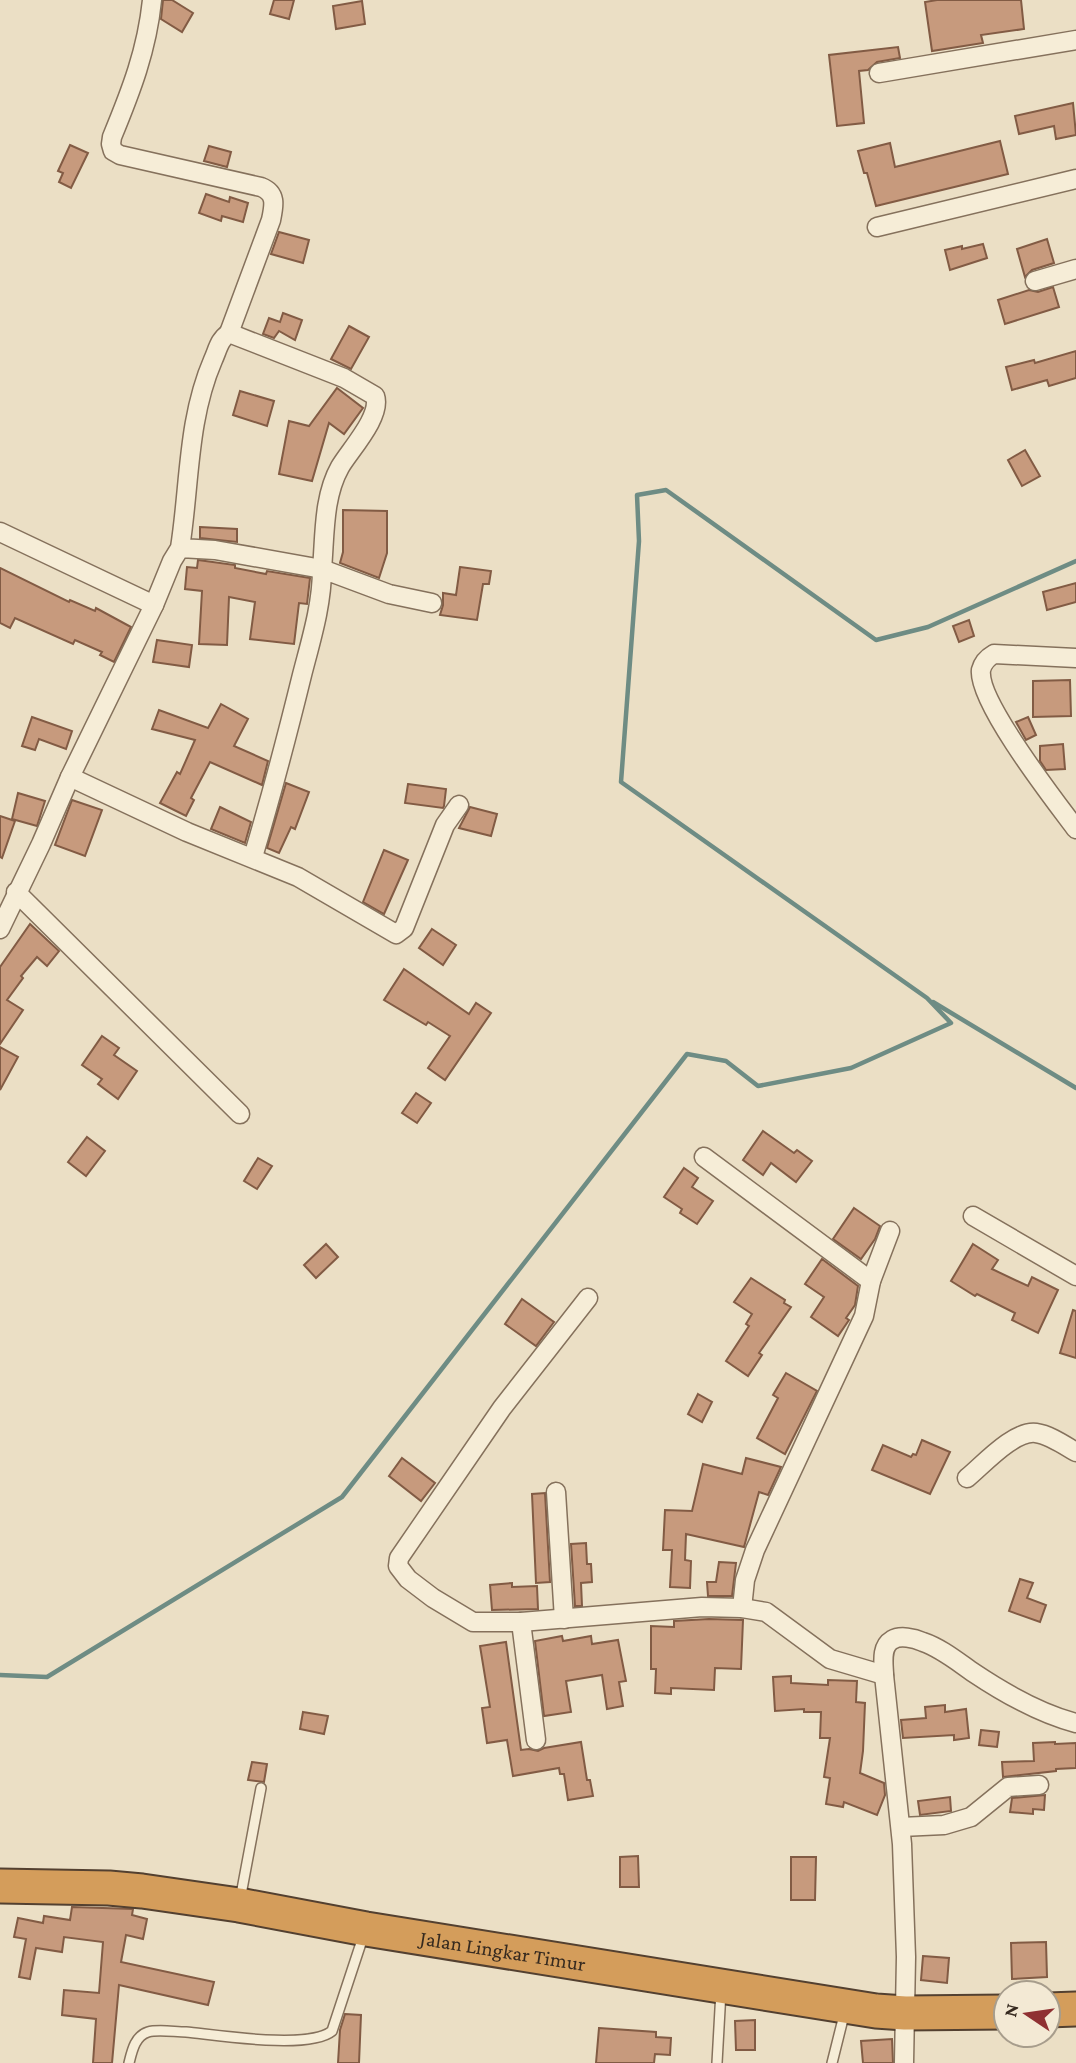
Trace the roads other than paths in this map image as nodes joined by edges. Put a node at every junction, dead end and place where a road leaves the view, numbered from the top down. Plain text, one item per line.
1 (152, 0) edge
2 (1076, 40) edge
3 (879, 73) dead end
4 (1076, 179) edge
5 (877, 227) dead end
6 (1076, 269) edge
7 (1035, 281) dead end
8 (229, 333) junction
9 (0, 532) edge
10 (180, 548) junction
11 (322, 569) junction
12 (432, 603) dead end
13 (154, 605) junction
14 (1076, 658) edge
15 (70, 777) junction
16 (458, 805) dead end
17 (1076, 830) edge
18 (253, 857) junction
19 (16, 892) junction
20 (0, 929) edge
21 (240, 1114) dead end
22 (704, 1157) dead end
23 (973, 1216) dead end
24 (890, 1231) dead end
25 (1076, 1276) edge
26 (871, 1281) junction
27 (588, 1298) dead end
28 (1076, 1452) edge
29 (967, 1478) dead end
30 (556, 1492) dead end
31 (742, 1608) junction
32 (564, 1619) junction
33 (521, 1622) junction
34 (884, 1675) junction
35 (1076, 1723) edge
36 (536, 1740) dead end
37 (1039, 1785) dead end
38 (261, 1788) dead end
39 (901, 1827) junction
40 (0, 1886) edge
41 (0, 1897) edge
42 (239, 1905) junction
43 (366, 1929) junction
44 (721, 1986) junction
45 (846, 2006) junction
46 (992, 2012) edge
47 (905, 2014) junction
48 (129, 2063) edge
49 (717, 2063) edge
50 (832, 2063) edge
51 (904, 2063) edge

1 - 8 street
2 - 3 street
4 - 5 street
6 - 7 street
8 - 10 street
8 - 11 street
9 - 13 street
10 - 11 street
10 - 13 street
11 - 12 street
11 - 18 street
13 - 15 street
14 - 17 street
15 - 18 street
15 - 19 street
16 - 18 street
19 - 20 street
19 - 21 street
22 - 26 street
23 - 25 street
24 - 26 street
26 - 31 street
27 - 33 street
28 - 29 street
30 - 32 street
31 - 32 street
31 - 34 street
32 - 33 street
33 - 36 street
34 - 35 street
34 - 39 street
37 - 39 street
38 - 42 lane
39 - 47 street
40 - 41 street
40 - 42 highway, Jalan Lingkar Timur
42 - 43 highway, Jalan Lingkar Timur
43 - 44 highway, Jalan Lingkar Timur
43 - 48 lane
44 - 45 highway, Jalan Lingkar Timur
44 - 49 lane
45 - 47 highway, Jalan Lingkar Timur
45 - 50 lane
46 - 47 highway, Jalan Lingkar Timur
47 - 51 street

